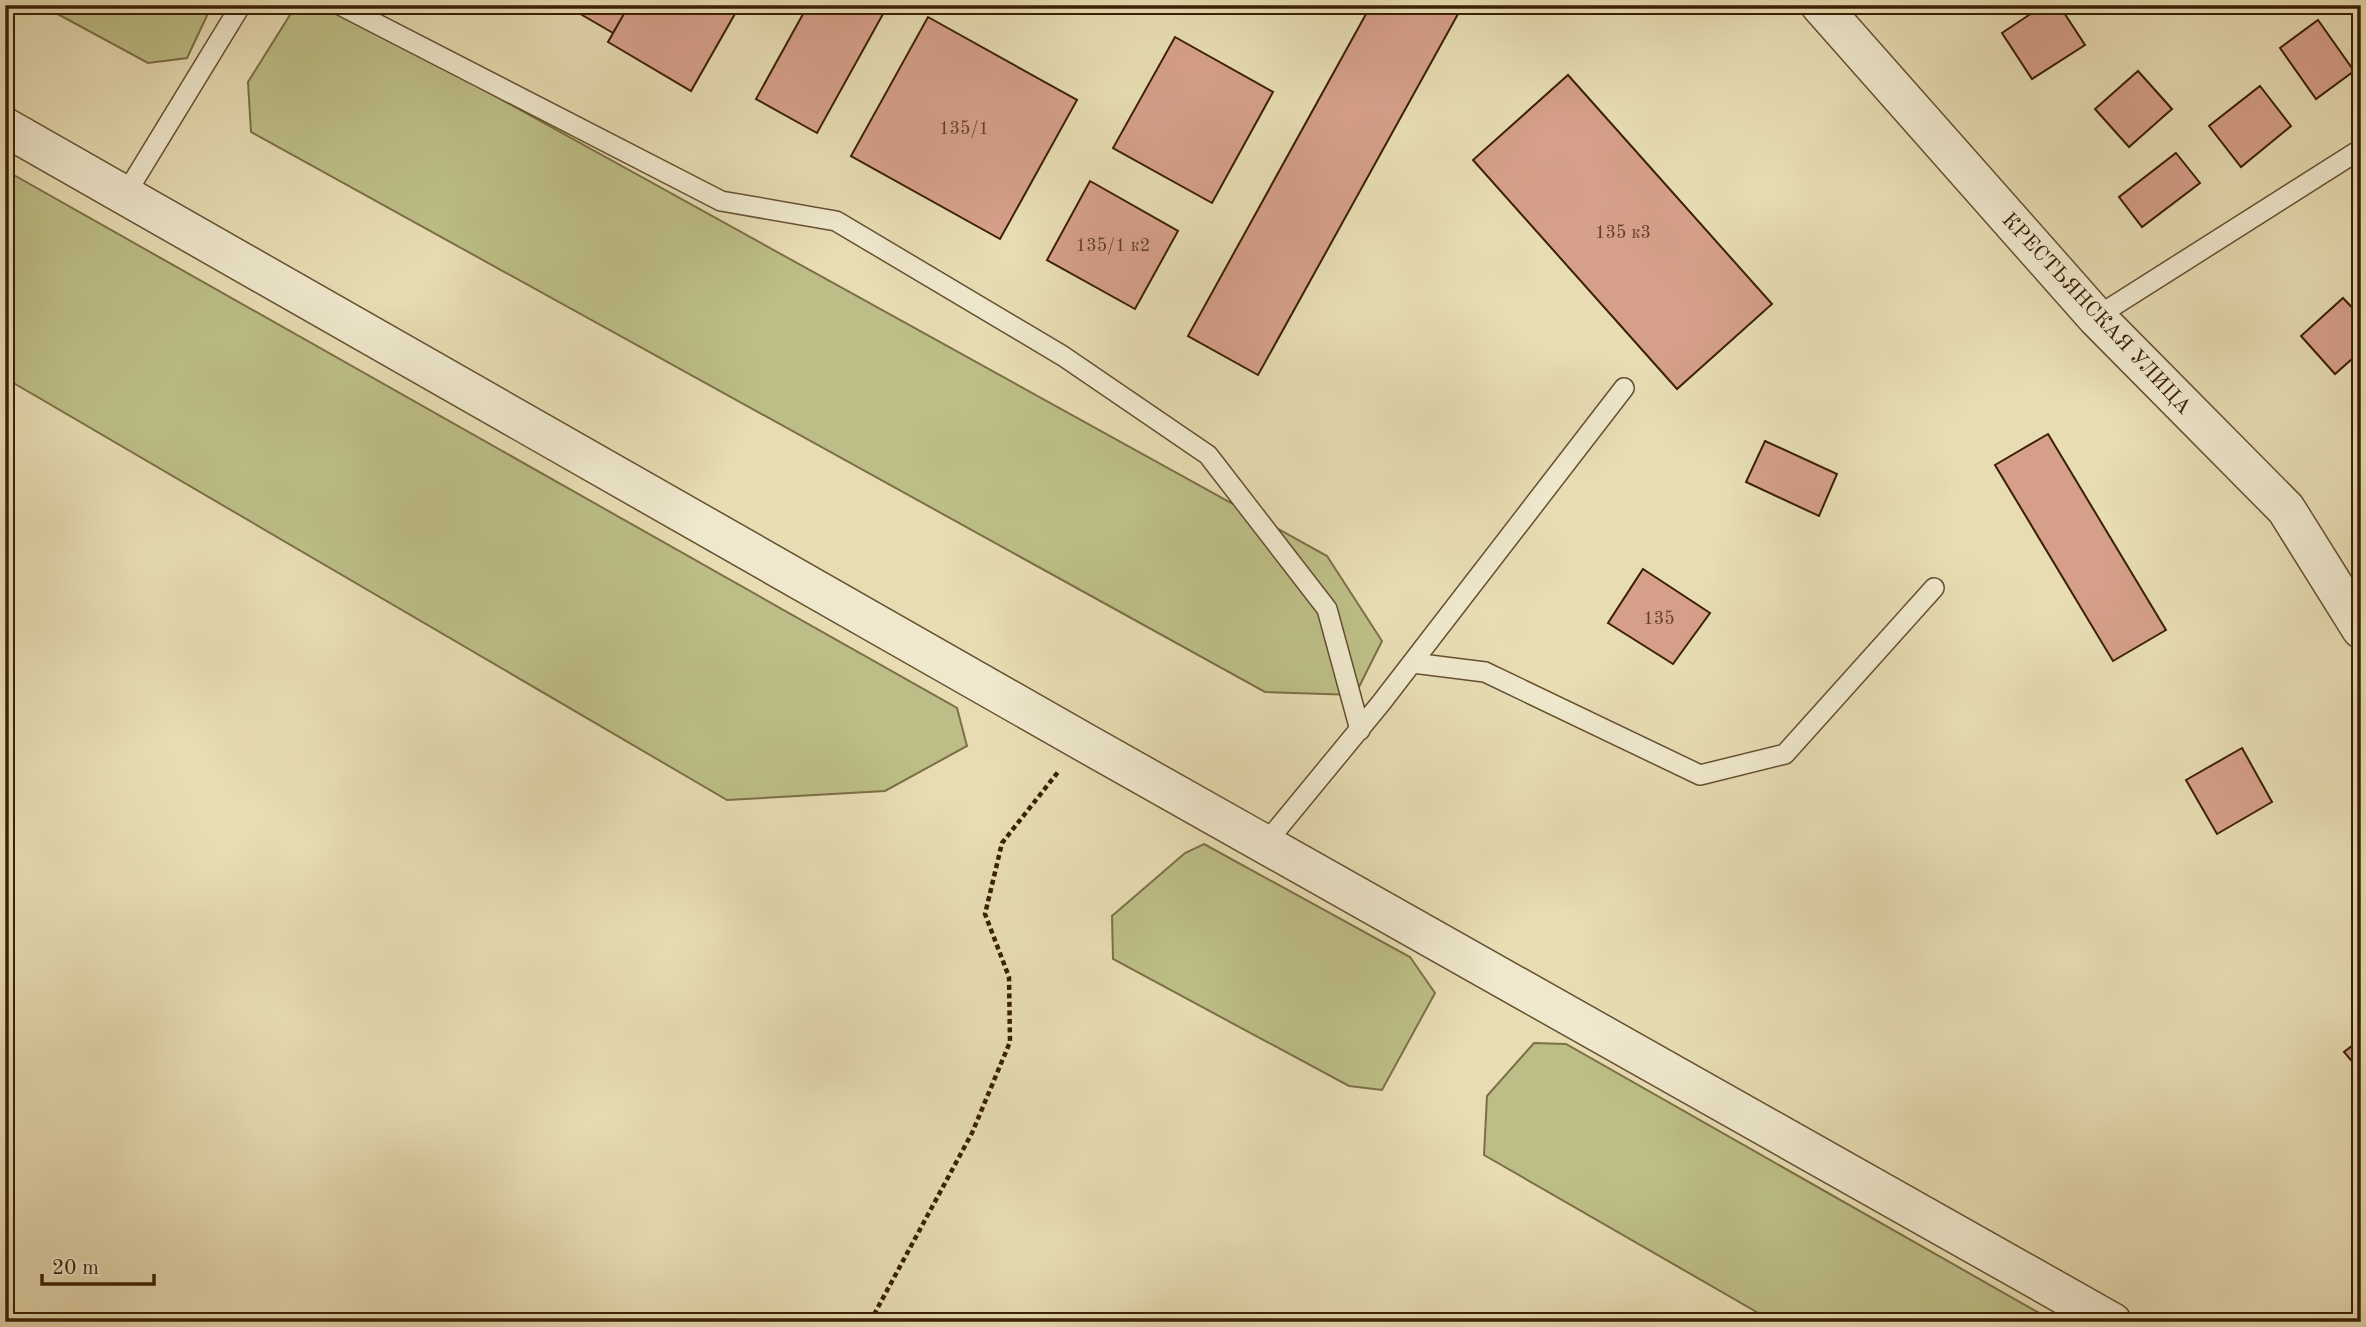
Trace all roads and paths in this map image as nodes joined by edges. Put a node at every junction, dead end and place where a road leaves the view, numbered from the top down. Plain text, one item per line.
1 (241, 5) edge
2 (341, 5) edge
3 (1820, 5) edge
4 (5, 127) edge
5 (2361, 149) edge
6 (125, 195) junction
7 (2096, 317) junction
8 (1624, 388) dead end
9 (1934, 588) dead end
10 (2361, 629) edge
11 (1413, 663) junction
12 (1360, 730) junction
13 (1082, 741) junction
14 (1265, 844) junction
15 (870, 1322) edge
16 (2112, 1322) edge

1 - 6 lane
2 - 12 lane
3 - 7 street, КРЕСТЬЯНСКАЯ УЛИЦА
4 - 6 street
5 - 7 lane
6 - 13 street
7 - 10 street, КРЕСТЬЯНСКАЯ УЛИЦА
8 - 11 lane
9 - 11 lane
11 - 12 lane
12 - 14 lane
13 - 14 street
13 - 15 path
14 - 16 street

